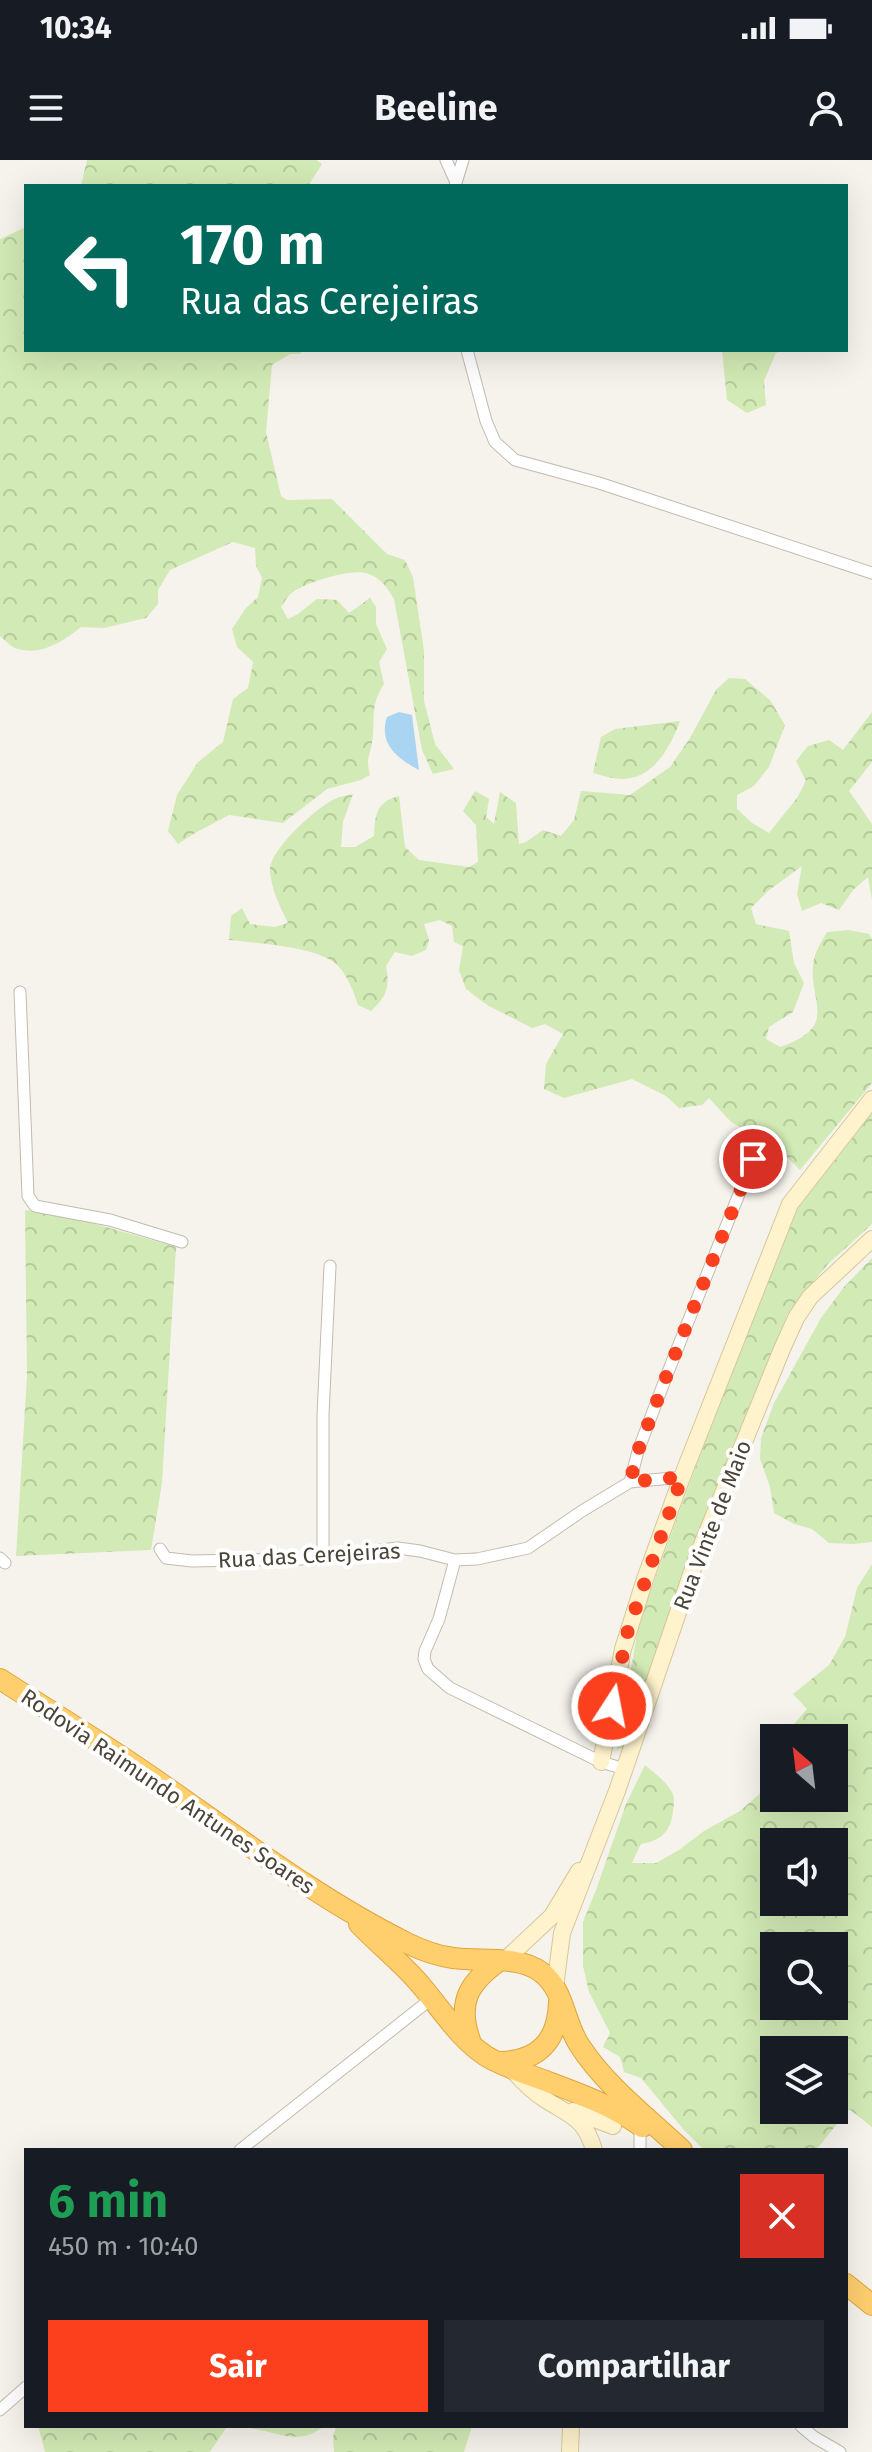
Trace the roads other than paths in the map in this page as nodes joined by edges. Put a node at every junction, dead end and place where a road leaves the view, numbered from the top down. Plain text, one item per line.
1 (446, 160) edge
2 (463, 160) edge
3 (455, 183) edge
4 (468, 352) edge
5 (872, 573) edge
6 (20, 992) dead end
7 (872, 1099) edge
8 (753, 1159) dead end
9 (872, 1239) edge
10 (182, 1242) dead end
11 (330, 1266) dead end
12 (682, 1477) junction
13 (630, 1482) junction
14 (160, 1549) dead end
15 (323, 1557) junction
16 (455, 1560) junction
17 (0, 1679) edge
18 (601, 1762) junction
19 (625, 1769) junction
20 (599, 1839) junction
21 (336, 1902) junction
22 (501, 1961) junction
23 (557, 1991) junction
24 (431, 1999) junction
25 (472, 2044) junction
26 (505, 2065) junction
27 (549, 2102) junction
28 (613, 2126) junction
29 (642, 2137) edge
30 (243, 2148) edge
31 (593, 2148) edge
32 (595, 2148) edge
33 (668, 2148) edge
34 (680, 2148) edge
35 (848, 2286) edge
36 (872, 2305) edge
37 (24, 2389) edge
38 (0, 2410) edge
39 (571, 2428) edge
40 (803, 2428) edge
41 (570, 2452) edge
42 (840, 2452) edge

1 - 3 street
2 - 3 street
4 - 5 street
6 - 10 street
7 - 12 street
8 - 13 street
9 - 19 street, Rua Vinte de Maio
11 - 15 street
12 - 13 street, Rua das Cerejeiras
12 - 18 street
13 - 16 street, Rua das Cerejeiras
14 - 15 street, Rua das Cerejeiras
15 - 16 street, Rua das Cerejeiras
16 - 18 street
17 - 21 highway, Rodovia Raimundo Antunes Soares
18 - 19 street
19 - 20 street, Rua Vinte de Maio
20 - 22 street, Rua Vinte de Maio
20 - 23 street, Rua Vinte de Maio
21 - 22 highway
21 - 24 highway
22 - 23 highway
22 - 25 highway
23 - 26 highway
23 - 34 highway
24 - 25 highway
24 - 30 street
25 - 26 highway
26 - 27 street
26 - 29 highway
27 - 28 street
27 - 31 street
28 - 29 street
28 - 32 street
29 - 33 highway
35 - 36 highway
37 - 38 street
39 - 41 street
40 - 42 street

